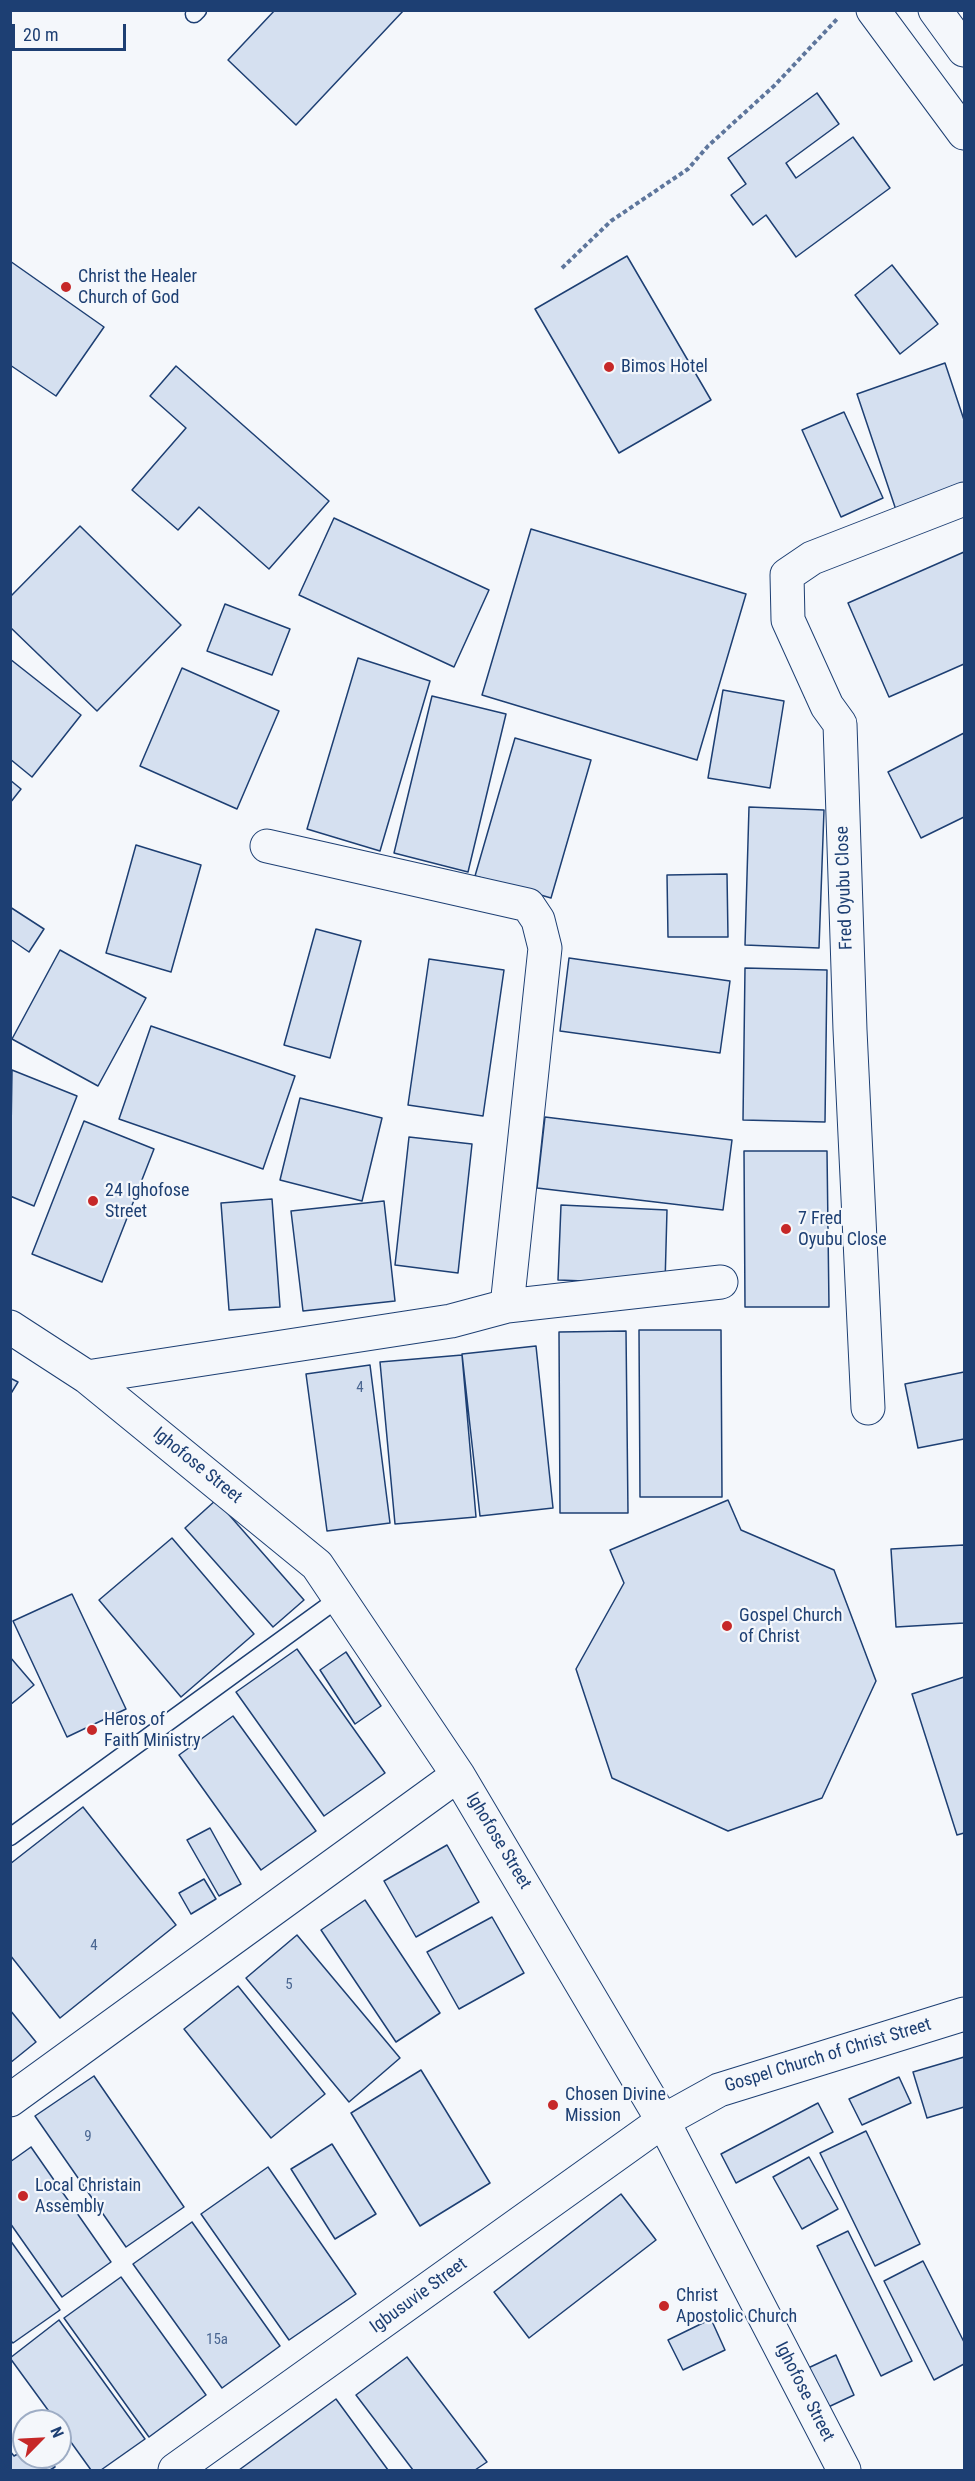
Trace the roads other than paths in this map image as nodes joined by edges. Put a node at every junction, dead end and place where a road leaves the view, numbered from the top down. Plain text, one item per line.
1 (873, 10) edge
2 (935, 10) edge
3 (964, 50) edge
4 (964, 133) edge
5 (964, 499) edge
6 (267, 846) dead end
7 (722, 1282) dead end
8 (507, 1306) junction
9 (10, 1327) edge
10 (87, 1377) junction
11 (868, 1408) dead end
12 (339, 1598) junction
13 (458, 1775) junction
14 (10, 1837) edge
15 (964, 2014) edge
16 (10, 2100) edge
17 (663, 2121) junction
18 (175, 2470) edge
19 (844, 2470) edge

1 - 4 street
2 - 3 street
5 - 11 street, Fred Oyubu Close
6 - 8 street
7 - 8 street
8 - 10 street
9 - 10 street, Ighofose Street
10 - 12 street, Ighofose Street
12 - 13 street, Ighofose Street
12 - 14 lane
13 - 16 street
13 - 17 street, Ighofose Street
15 - 17 street, Gospel Church of Christ Street
17 - 18 street, Igbusuvie Street
17 - 19 street, Ighofose Street

